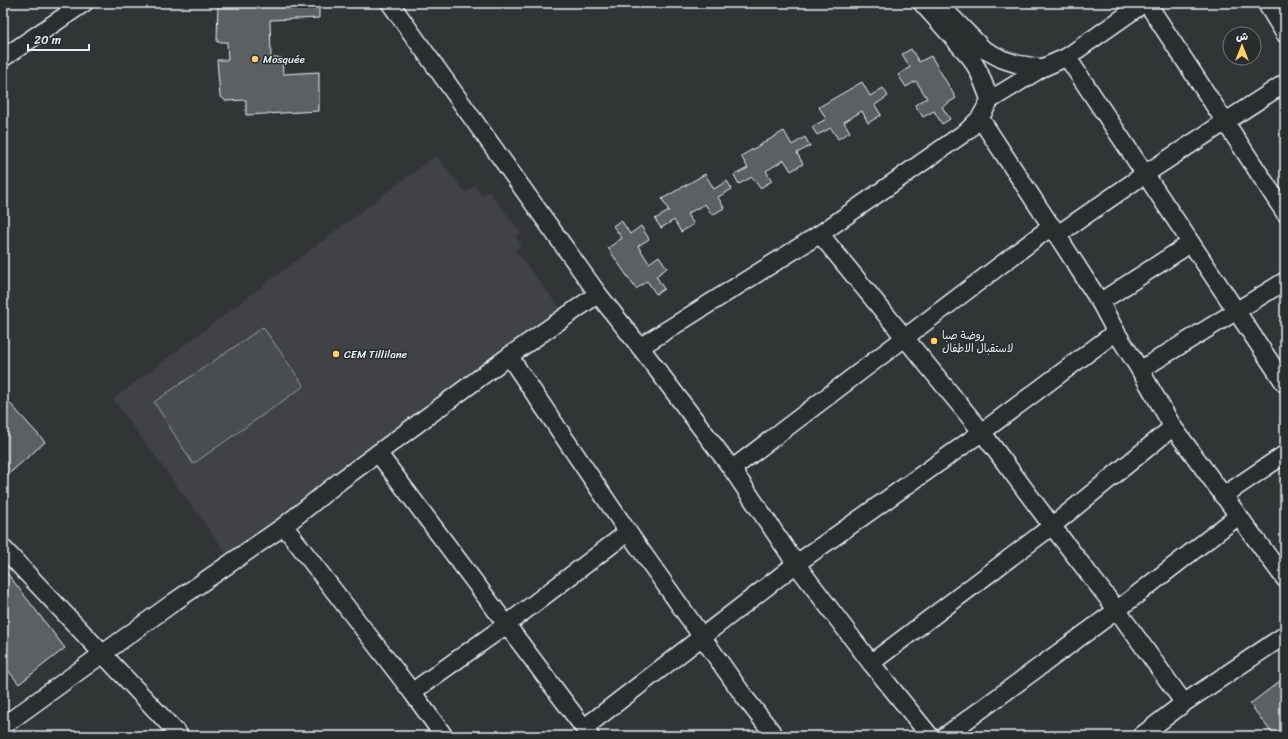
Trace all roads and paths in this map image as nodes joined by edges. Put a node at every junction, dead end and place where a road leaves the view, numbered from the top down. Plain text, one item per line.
1 (84, 3) edge
2 (390, 3) edge
3 (922, 3) edge
4 (938, 3) edge
5 (1144, 3) edge
6 (1147, 3) edge
7 (1266, 3) edge
8 (1285, 34) edge
9 (1067, 56) junction
10 (3, 58) edge
11 (1042, 68) junction
12 (1285, 83) edge
13 (990, 100) junction
14 (980, 118) junction
15 (1225, 122) junction
16 (1145, 174) junction
17 (1285, 213) edge
18 (1054, 230) junction
19 (820, 234) junction
20 (1191, 243) junction
21 (1285, 281) edge
22 (598, 294) junction
23 (1100, 302) junction
24 (1236, 310) junction
25 (1116, 332) junction
26 (904, 337) junction
27 (640, 347) junction
28 (509, 356) junction
29 (1140, 370) junction
30 (1285, 384) edge
31 (1173, 427) junction
32 (982, 432) junction
33 (378, 453) junction
34 (1285, 454) edge
35 (732, 469) junction
36 (1223, 496) junction
37 (1238, 516) junction
38 (284, 526) junction
39 (1052, 526) junction
40 (628, 532) junction
41 (3, 548) edge
42 (796, 564) junction
43 (1285, 579) edge
44 (1117, 610) junction
45 (506, 625) junction
46 (1285, 635) edge
47 (701, 636) junction
48 (103, 654) junction
49 (871, 663) junction
50 (412, 692) junction
51 (1184, 703) junction
52 (3, 726) edge
53 (587, 732) edge
54 (769, 734) edge
55 (180, 736) edge
56 (444, 736) edge
57 (930, 736) edge
58 (945, 736) edge
59 (1141, 736) edge

1 - 10 street
2 - 22 street
3 - 13 street
4 - 11 street
5 - 9 street
6 - 15 street
7 - 8 street
9 - 11 street
9 - 16 street
11 - 13 street
12 - 15 street
13 - 14 street
14 - 18 street
14 - 19 street
15 - 16 street
15 - 17 street
16 - 18 street
16 - 20 street
18 - 23 street
18 - 26 street
19 - 26 street
19 - 27 street
20 - 23 street
20 - 24 street
21 - 24 street
22 - 27 street
22 - 28 street
23 - 25 street
24 - 29 street
24 - 30 street
25 - 29 street
25 - 32 street
26 - 32 street
26 - 35 street
27 - 35 street
28 - 33 street
28 - 40 street
29 - 31 street
31 - 36 street
31 - 39 street
32 - 39 street
32 - 42 street
33 - 38 street
33 - 45 street
34 - 36 street
35 - 42 street
36 - 37 street
37 - 43 street
37 - 44 street
38 - 48 street
38 - 50 street
39 - 44 street
39 - 49 street
40 - 45 street
40 - 47 street
41 - 48 street
42 - 47 street
42 - 49 street
44 - 51 street
44 - 58 street
45 - 50 street
45 - 53 street
46 - 51 street
47 - 53 street
47 - 54 street
48 - 52 street
48 - 55 street
49 - 57 street
50 - 56 street
51 - 59 street

